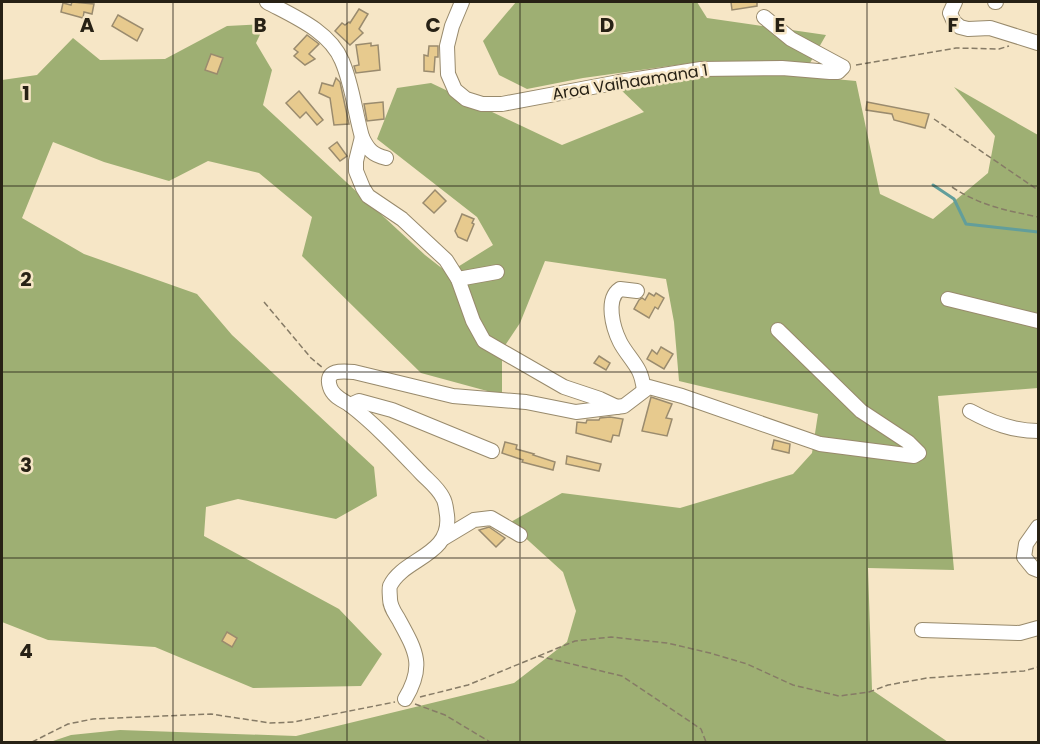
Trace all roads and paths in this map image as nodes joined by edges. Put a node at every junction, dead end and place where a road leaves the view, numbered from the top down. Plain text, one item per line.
1 (267, 2) edge
2 (462, 2) edge
3 (955, 2) edge
4 (764, 17) dead end
5 (1038, 43) edge
6 (1010, 46) dead end
7 (843, 67) junction
8 (934, 119) dead end
9 (362, 137) junction
10 (386, 158) dead end
11 (952, 187) dead end
12 (1038, 190) edge
13 (1038, 217) edge
14 (497, 272) dead end
15 (458, 279) junction
16 (637, 291) dead end
17 (948, 299) dead end
18 (264, 302) dead end
19 (1038, 321) edge
20 (778, 330) dead end
21 (332, 375) junction
22 (644, 390) junction
23 (350, 405) junction
24 (617, 407) junction
25 (970, 411) dead end
26 (1038, 431) edge
27 (492, 451) dead end
28 (1038, 527) edge
29 (520, 535) dead end
30 (444, 538) junction
31 (1038, 570) edge
32 (1038, 628) edge
33 (922, 630) dead end
34 (537, 656) junction
35 (1038, 667) edge
36 (404, 699) junction
37 (32, 742) edge
38 (490, 742) edge
39 (706, 742) edge

1 - 9 street
2 - 7 street, Aroa Vaihaamana 1
3 - 5 street
4 - 7 street
6 - 7 path
8 - 12 path
9 - 10 street
9 - 15 street
11 - 13 path
14 - 15 street
15 - 24 street
16 - 22 street
17 - 19 street
18 - 21 path
20 - 22 street
21 - 23 street
21 - 24 street
22 - 24 street
23 - 27 street
23 - 30 street
25 - 26 street
28 - 31 street
29 - 30 street
30 - 36 street
32 - 33 street
34 - 35 path
34 - 36 path
34 - 39 path
36 - 37 path
36 - 38 path

